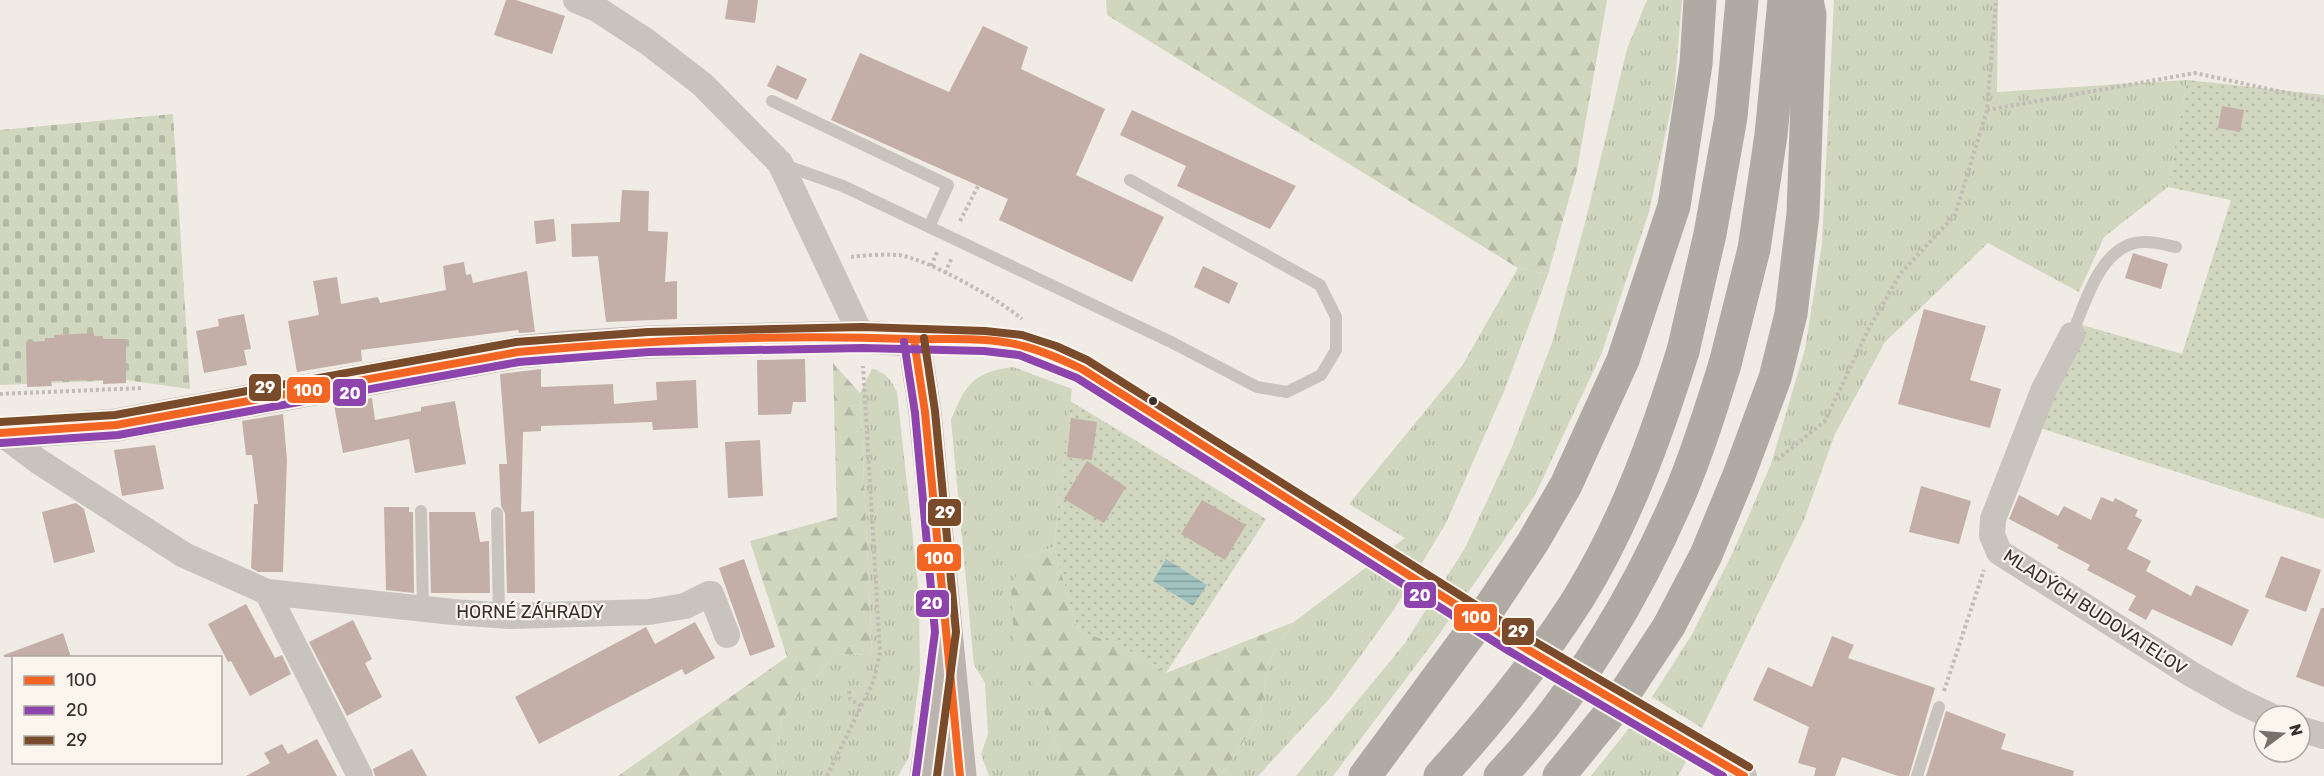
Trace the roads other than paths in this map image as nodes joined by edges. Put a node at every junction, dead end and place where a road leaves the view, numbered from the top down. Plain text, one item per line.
1 (576, 0) edge
2 (1700, 0) edge
3 (1742, 0) edge
4 (1784, 0) edge
5 (1807, 0) edge
6 (772, 101) dead end
7 (780, 163) junction
8 (1130, 180) dead end
9 (929, 227) junction
10 (2176, 247) dead end
11 (2072, 335) joint
12 (914, 339) junction
13 (862, 348) junction
14 (1, 433) edge
15 (422, 511) dead end
16 (497, 513) dead end
17 (1377, 555) tunnel mouth
18 (267, 592) junction
19 (423, 609) junction
20 (499, 615) junction
21 (946, 632) junction
22 (727, 634) dead end
23 (1515, 642) tunnel mouth
24 (1939, 707) road end
25 (2252, 707) edge
26 (360, 776) edge
27 (926, 776) edge
28 (960, 776) edge
29 (1365, 776) edge
30 (1440, 776) edge
31 (1500, 776) edge
32 (1559, 776) edge
33 (1744, 776) edge
34 (1917, 776) edge

1 - 7 street
2 - 29 highway
3 - 30 highway, bridge
4 - 31 highway, bridge
5 - 32 highway, bridge
6 - 9 lane
7 - 9 lane
7 - 13 street
8 - 9 lane
10 - 11 lane
11 - 25 street, MLADÝCH BUDOVATEĽOV
12 - 13 street
12 - 17 street
12 - 21 street
13 - 14 street
14 - 18 street, HORNÉ ZÁHRADY
15 - 19 lane
16 - 20 lane
18 - 19 street, HORNÉ ZÁHRADY
18 - 26 street
19 - 20 street, HORNÉ ZÁHRADY
20 - 22 street, HORNÉ ZÁHRADY
21 - 27 street
21 - 28 street
23 - 33 street
24 - 34 lane

